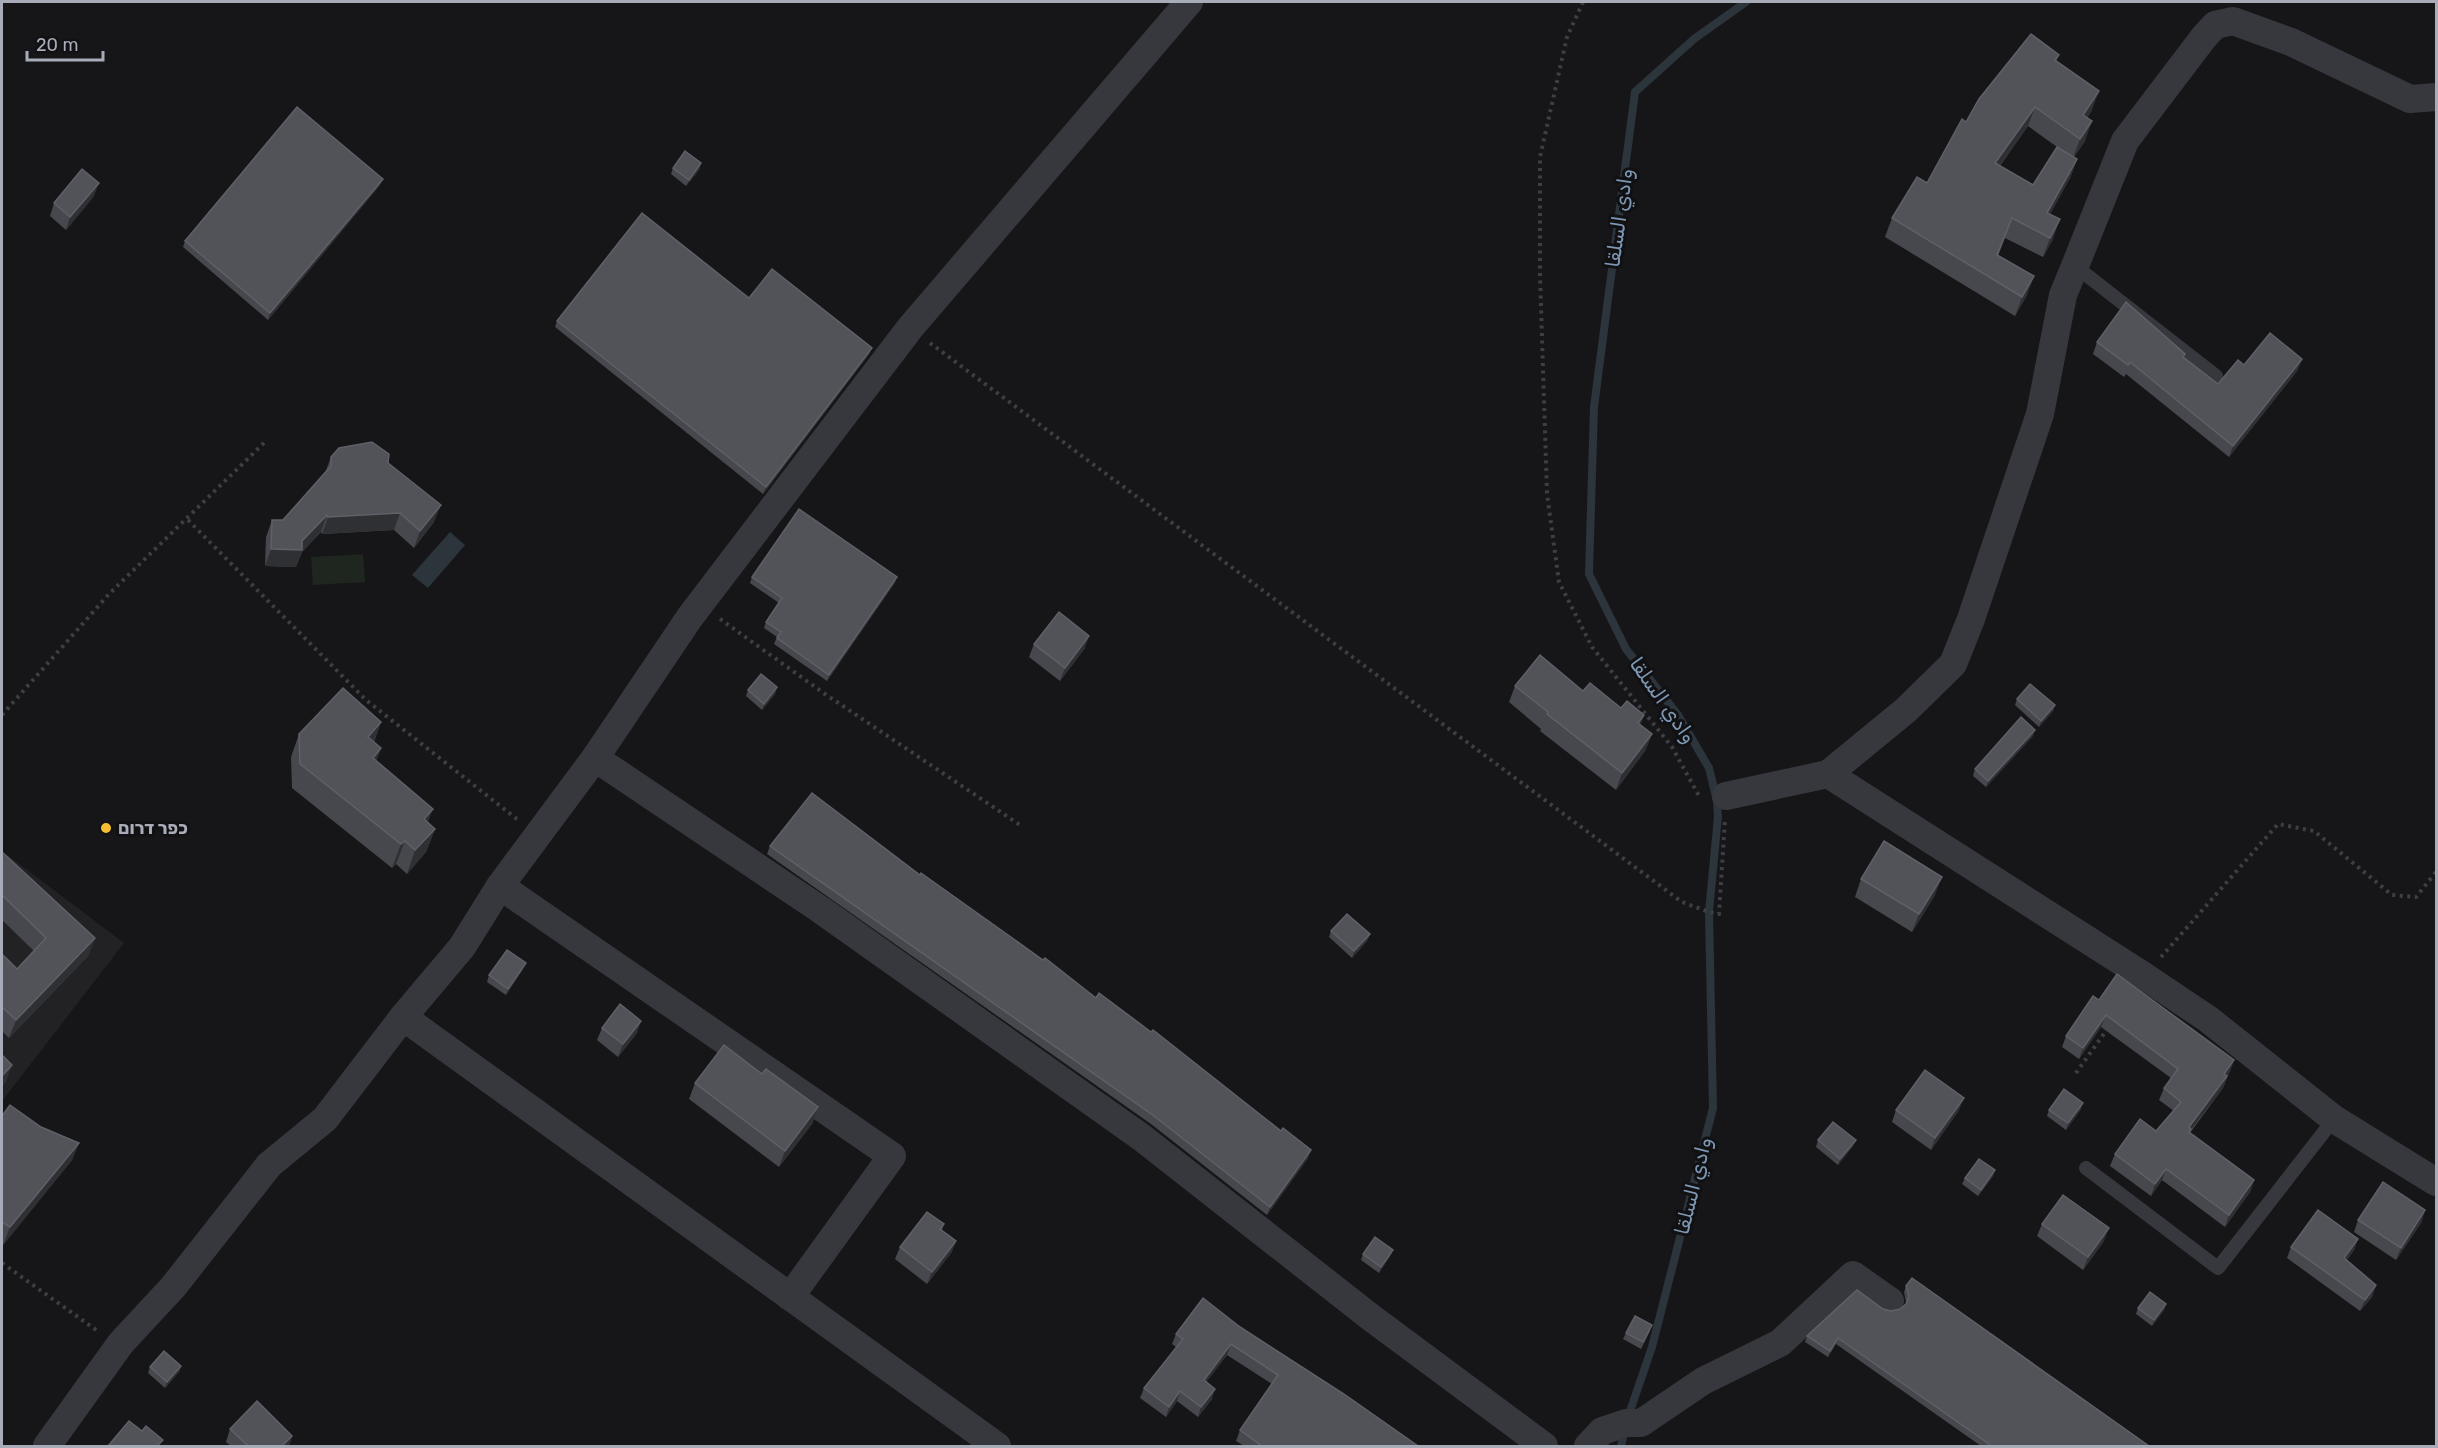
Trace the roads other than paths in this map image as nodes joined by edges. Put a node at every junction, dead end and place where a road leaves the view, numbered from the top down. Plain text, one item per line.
1 (1189, 2) edge
2 (2436, 97) edge
3 (2075, 266) junction
4 (2216, 376) dead end
5 (596, 758) junction
6 (1828, 774) junction
7 (1726, 796) road end
8 (500, 886) junction
9 (403, 1017) junction
10 (2334, 1119) junction
11 (2086, 1168) dead end
12 (2436, 1182) edge
13 (790, 1297) junction
14 (1890, 1300) dead end
15 (47, 1446) edge
16 (998, 1446) edge
17 (1544, 1446) edge
18 (1588, 1446) edge

1 - 5 street
2 - 3 street
3 - 4 lane
3 - 6 street
5 - 8 street
5 - 17 street
6 - 7 street
6 - 10 street
8 - 9 street
8 - 13 street
9 - 13 street
9 - 15 street
10 - 11 lane
10 - 12 street
13 - 16 street
14 - 18 street

